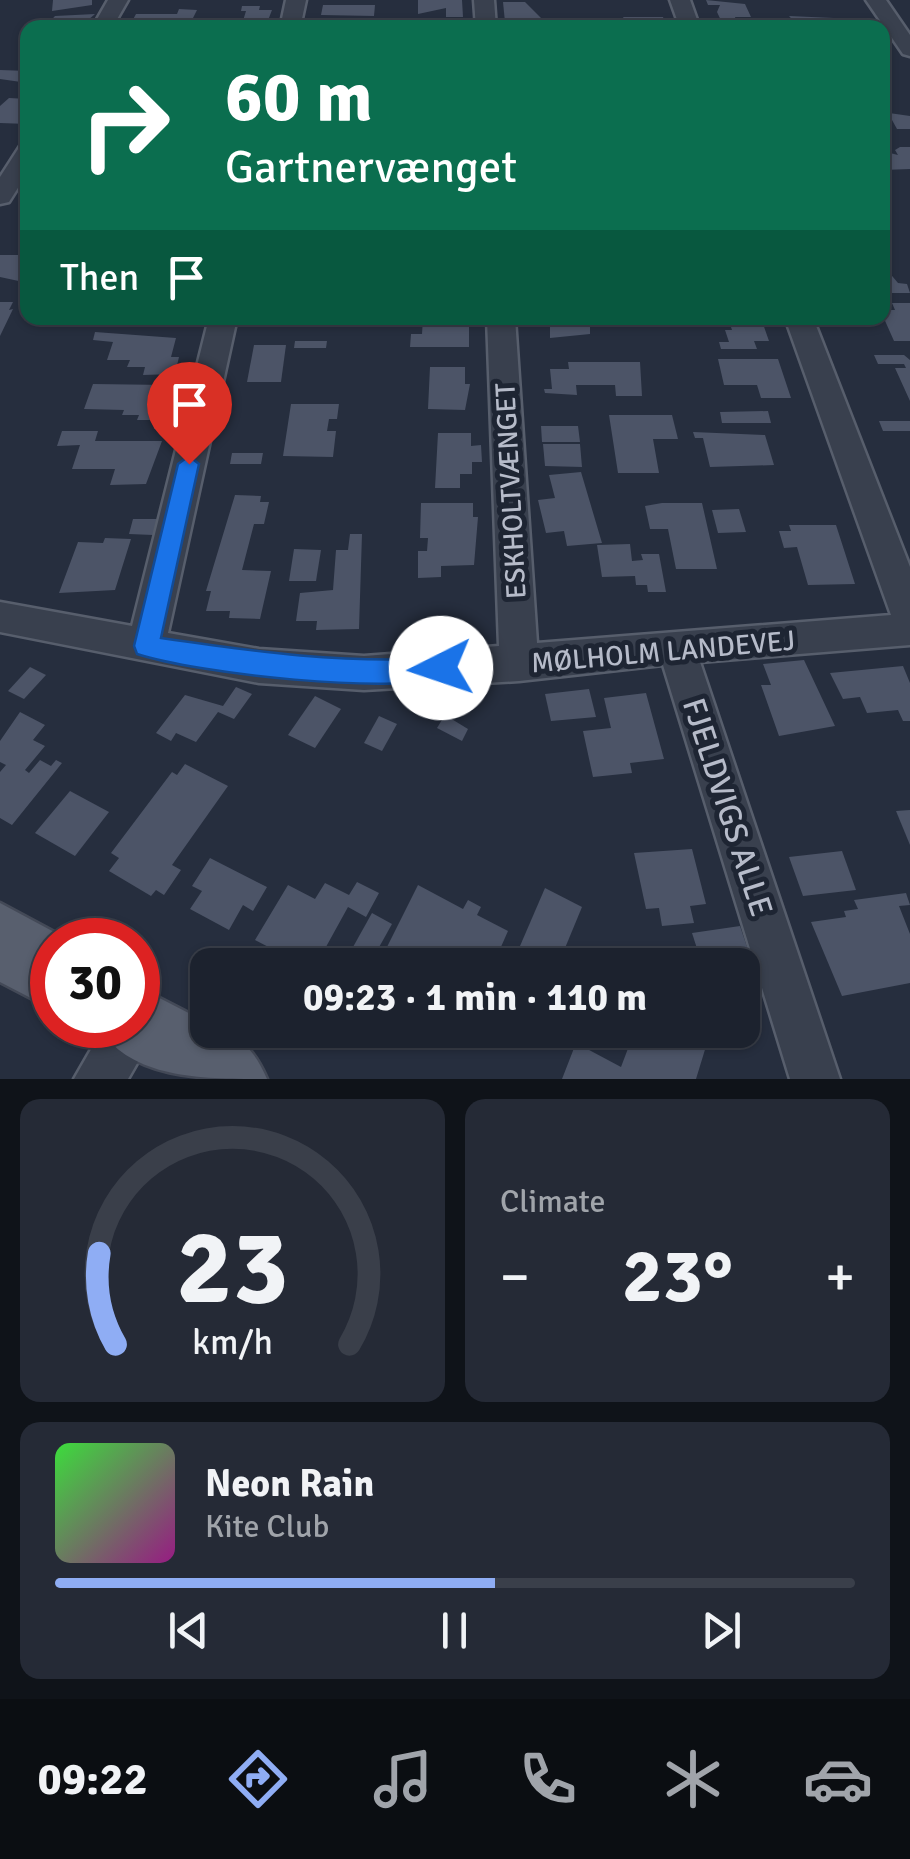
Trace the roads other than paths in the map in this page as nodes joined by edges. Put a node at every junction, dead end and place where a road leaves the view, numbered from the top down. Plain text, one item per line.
1 (890, 21) edge
2 (910, 50) edge
3 (20, 164) edge
4 (0, 197) edge
5 (221, 325) edge
6 (501, 325) edge
7 (801, 325) edge
8 (910, 615) edge
9 (0, 617) edge
10 (910, 628) edge
11 (146, 646) junction
12 (677, 650) junction
13 (519, 664) junction
14 (0, 940) edge
15 (30, 958) edge
16 (175, 1053) edge
17 (99, 1079) edge
18 (816, 1079) edge

1 - 2 street
3 - 4 street
5 - 11 street
6 - 13 street, ESKHOLTVÆNGET
7 - 8 street
9 - 11 street, MØLHOLM LANDEVEJ
10 - 12 street, MØLHOLM LANDEVEJ
11 - 13 street, MØLHOLM LANDEVEJ
12 - 13 street, MØLHOLM LANDEVEJ
12 - 18 street, FJELDVIGS ALLE
14 - 15 main road
16 - 17 street

